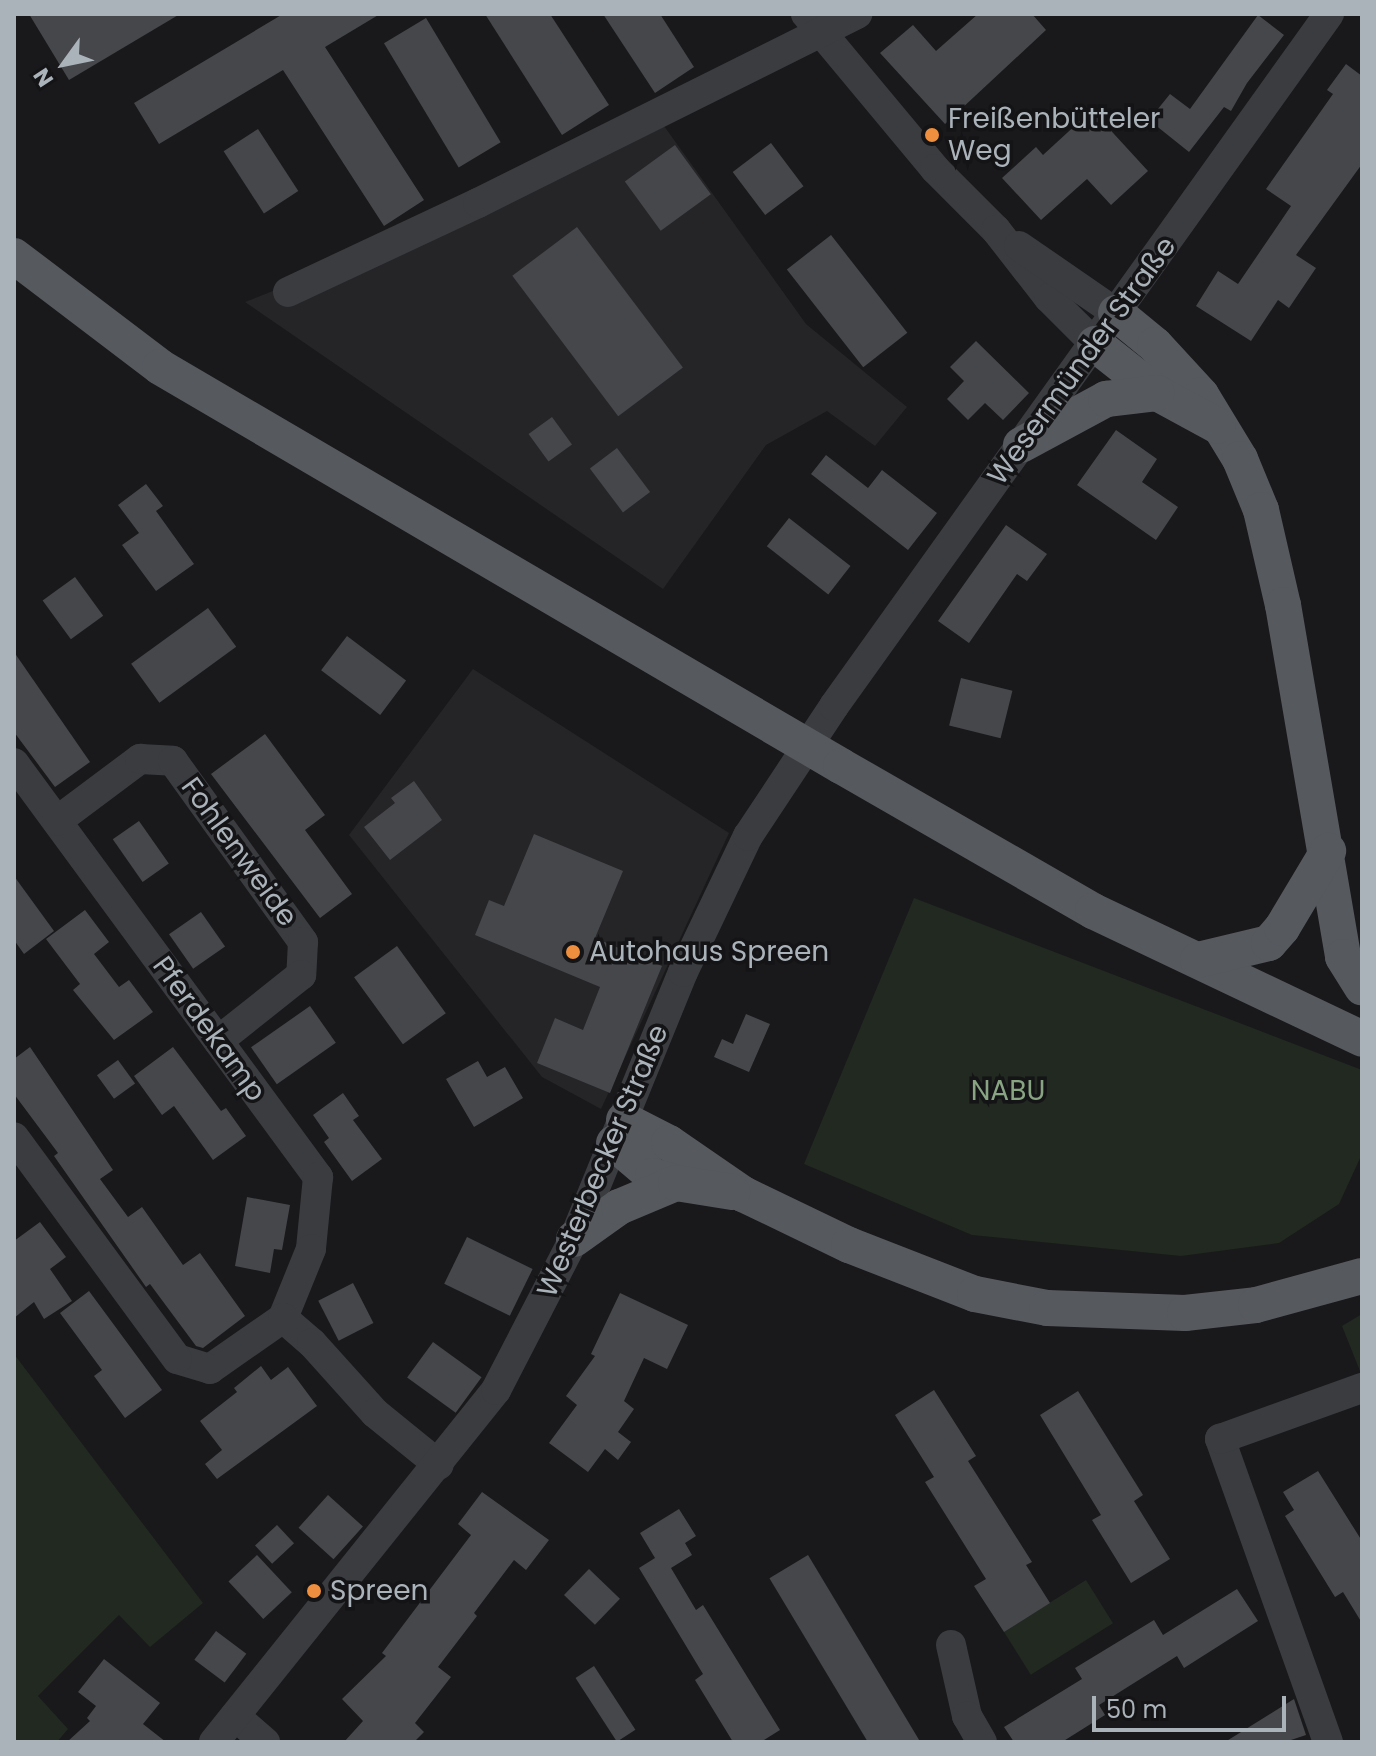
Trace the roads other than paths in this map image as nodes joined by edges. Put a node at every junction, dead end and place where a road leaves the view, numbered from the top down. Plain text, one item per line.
1 (857, 14) edge
2 (1329, 14) edge
3 (814, 23) edge
4 (996, 230) junction
5 (14, 256) edge
6 (288, 292) dead end
7 (1116, 313) junction
8 (1095, 344) junction
9 (1157, 393) junction
10 (1218, 426) junction
11 (1021, 445) junction
12 (834, 706) joint
13 (14, 763) edge
14 (57, 821) junction
15 (1328, 851) junction
16 (1198, 960) junction
17 (1362, 988) edge
18 (1359, 1039) edge
19 (218, 1041) junction
20 (619, 1132) junction
21 (14, 1137) edge
22 (676, 1183) junction
23 (743, 1194) junction
24 (574, 1239) junction
25 (1362, 1276) edge
26 (283, 1318) junction
27 (1362, 1388) edge
28 (439, 1465) junction
29 (951, 1645) dead end
30 (235, 1716) junction
31 (214, 1742) edge
32 (265, 1742) edge
33 (982, 1742) edge
34 (1328, 1742) edge

1 - 3 street
2 - 7 street, Wesermünder Straße
3 - 4 street
3 - 6 street
4 - 7 street
4 - 8 street
5 - 16 main road
7 - 8 street, Wesermünder Straße
7 - 10 main road
8 - 9 main road
8 - 11 street, Wesermünder Straße
9 - 10 main road
9 - 11 main road
10 - 15 main road
11 - 12 street, Wesermünder Straße
12 - 20 street, Westerbecker Straße
13 - 14 street, Pferdekamp
14 - 19 street, Pferdekamp
14 - 19 street, Fohlenweide
15 - 16 main road
15 - 17 main road
16 - 18 main road
19 - 26 street, Pferdekamp
20 - 22 main road
20 - 23 main road
20 - 24 street, Westerbecker Straße
21 - 26 street
22 - 23 main road
22 - 24 main road
23 - 25 main road
24 - 28 street, Westerbecker Straße
26 - 28 street
27 - 34 street
28 - 30 street, Westerbecker Straße
29 - 33 street
30 - 31 street, Westerbecker Straße
30 - 32 street

